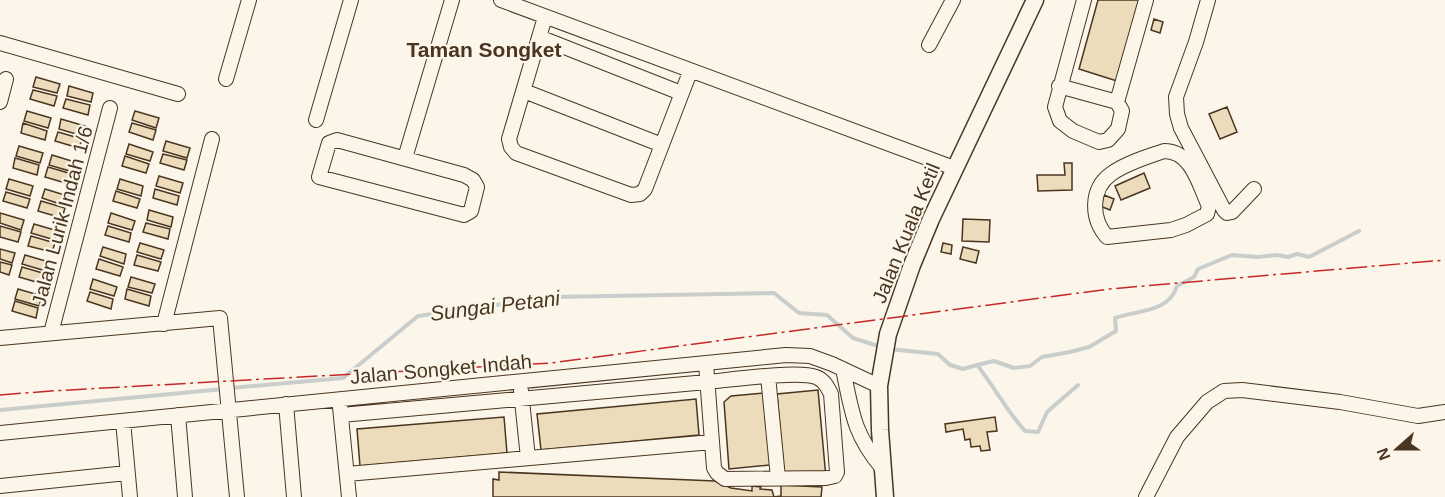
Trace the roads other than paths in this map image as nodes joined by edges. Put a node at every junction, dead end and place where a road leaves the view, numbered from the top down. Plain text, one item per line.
1 (249, 0) edge
2 (351, 0) edge
3 (452, 0) edge
4 (501, 0) edge
5 (953, 0) edge
6 (1084, 0) edge
7 (1146, 0) edge
8 (1208, 0) edge
9 (1036, 1) edge
10 (545, 17) junction
11 (539, 37) junction
12 (0, 43) edge
13 (929, 45) dead end
14 (690, 72) junction
15 (6, 79) dead end
16 (226, 79) dead end
17 (1059, 86) junction
18 (524, 91) junction
19 (681, 93) junction
20 (178, 94) dead end
21 (0, 102) edge
22 (1117, 102) junction
23 (110, 108) dead end
24 (316, 120) dead end
25 (212, 139) dead end
26 (662, 145) junction
27 (405, 158) junction
28 (1194, 162) junction
29 (954, 168) junction
30 (1254, 189) dead end
31 (164, 324) junction
32 (51, 333) junction
33 (0, 338) edge
34 (706, 364) junction
35 (843, 369) junction
36 (768, 376) junction
37 (519, 381) junction
38 (707, 382) junction
39 (879, 386) junction
40 (339, 399) junction
41 (521, 399) junction
42 (228, 404) junction
43 (286, 404) junction
44 (1445, 412) edge
45 (178, 415) junction
46 (341, 415) junction
47 (123, 421) junction
48 (0, 433) edge
49 (712, 442) junction
50 (528, 458) junction
51 (882, 468) junction
52 (128, 473) junction
53 (347, 474) junction
54 (778, 478) junction
55 (0, 486) edge
56 (130, 497) edge
57 (185, 497) edge
58 (237, 497) edge
59 (294, 497) edge
60 (349, 497) edge
61 (885, 497) edge
62 (1146, 497) edge

1 - 16 street
2 - 24 street
3 - 27 street
4 - 10 street
5 - 13 street
6 - 17 street
7 - 22 street
8 - 28 street
9 - 29 main road, Jalan Kuala Ketil
10 - 11 street
10 - 14 street
11 - 18 street
11 - 19 street
12 - 20 street
14 - 19 street
14 - 29 street
15 - 21 street
17 - 22 street
17 - 22 street
18 - 26 street
18 - 26 street
19 - 26 street
23 - 32 street, Jalan Lurik Indah 1/6
25 - 31 street
27 - 27 street
28 - 28 street
28 - 30 street
29 - 39 main road, Jalan Kuala Ketil
31 - 32 street
31 - 42 street
32 - 33 street
34 - 35 street, Jalan Songket Indah
34 - 37 street, Jalan Songket Indah
34 - 38 street
35 - 39 street, Jalan Songket Indah
35 - 51 street
36 - 38 street
36 - 54 street
36 - 54 street
37 - 40 street, Jalan Songket Indah
37 - 41 street
38 - 41 street
38 - 49 street
39 - 51 main road, Jalan Kuala Ketil
40 - 43 street, Jalan Songket Indah
40 - 46 street
41 - 46 street
41 - 50 street
42 - 43 street, Jalan Songket Indah
42 - 45 street, Jalan Songket Indah
42 - 58 street
43 - 59 street
44 - 62 street
45 - 47 street, Jalan Songket Indah
45 - 57 street
46 - 53 street
47 - 48 street, Jalan Songket Indah
47 - 52 street
49 - 50 street
49 - 54 street
50 - 53 street
51 - 61 main road, Jalan Kuala Ketil
52 - 55 street
52 - 56 street
53 - 60 street

